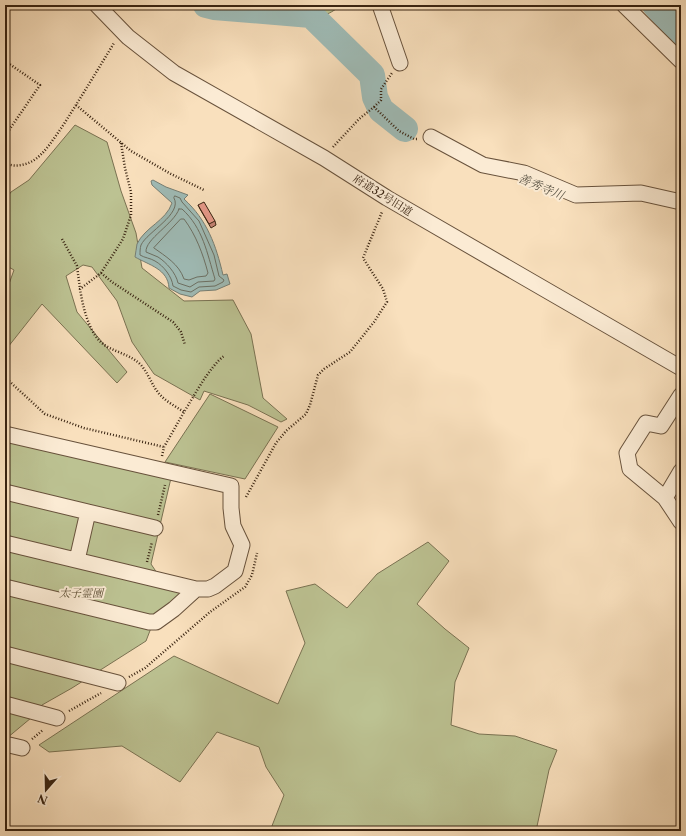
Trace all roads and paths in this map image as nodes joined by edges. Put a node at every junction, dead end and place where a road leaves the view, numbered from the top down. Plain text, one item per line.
1 (97, 5) edge
2 (380, 5) edge
3 (624, 5) edge
4 (122, 30) junction
5 (5, 61) edge
6 (681, 61) edge
7 (400, 63) joint
8 (76, 105) junction
9 (374, 106) junction
10 (5, 136) edge
11 (432, 137) joint
12 (121, 143) junction
13 (324, 158) junction
14 (5, 164) edge
15 (10, 165) junction
16 (5, 176) edge
17 (204, 190) dead end
18 (681, 202) edge
19 (62, 239) dead end
20 (101, 273) junction
21 (80, 289) junction
22 (185, 344) dead end
23 (224, 356) dead end
24 (681, 368) edge
25 (9, 381) dead end
26 (681, 395) edge
27 (184, 412) junction
28 (5, 434) edge
29 (164, 448) junction
30 (159, 469) junction
31 (681, 471) edge
32 (5, 492) edge
33 (665, 498) junction
34 (88, 512) junction
35 (681, 522) edge
36 (155, 528) dead end
37 (5, 542) edge
38 (77, 560) junction
39 (5, 587) edge
40 (196, 589) junction
41 (5, 654) edge
42 (118, 683) dead end
43 (5, 704) edge
44 (57, 718) dead end
45 (5, 744) edge
46 (22, 748) dead end

1 - 4 street, 府道32号旧道
2 - 7 street
3 - 6 street
4 - 8 path
4 - 13 street, 府道32号旧道
5 - 10 path
7 - 9 path
8 - 12 path
8 - 15 path
9 - 11 path
9 - 13 path
11 - 18 street
12 - 17 path
12 - 20 path
13 - 24 street, 府道32号旧道
14 - 15 path
15 - 16 path
19 - 21 path
20 - 21 path
20 - 22 path
21 - 27 path
23 - 27 path
25 - 29 path
26 - 33 street
27 - 29 path
28 - 30 street
29 - 30 path
30 - 40 street
31 - 33 street
32 - 34 street
33 - 35 street
34 - 36 street
34 - 38 street
37 - 38 street
38 - 40 street
39 - 40 street
41 - 42 street
43 - 44 street
45 - 46 street

